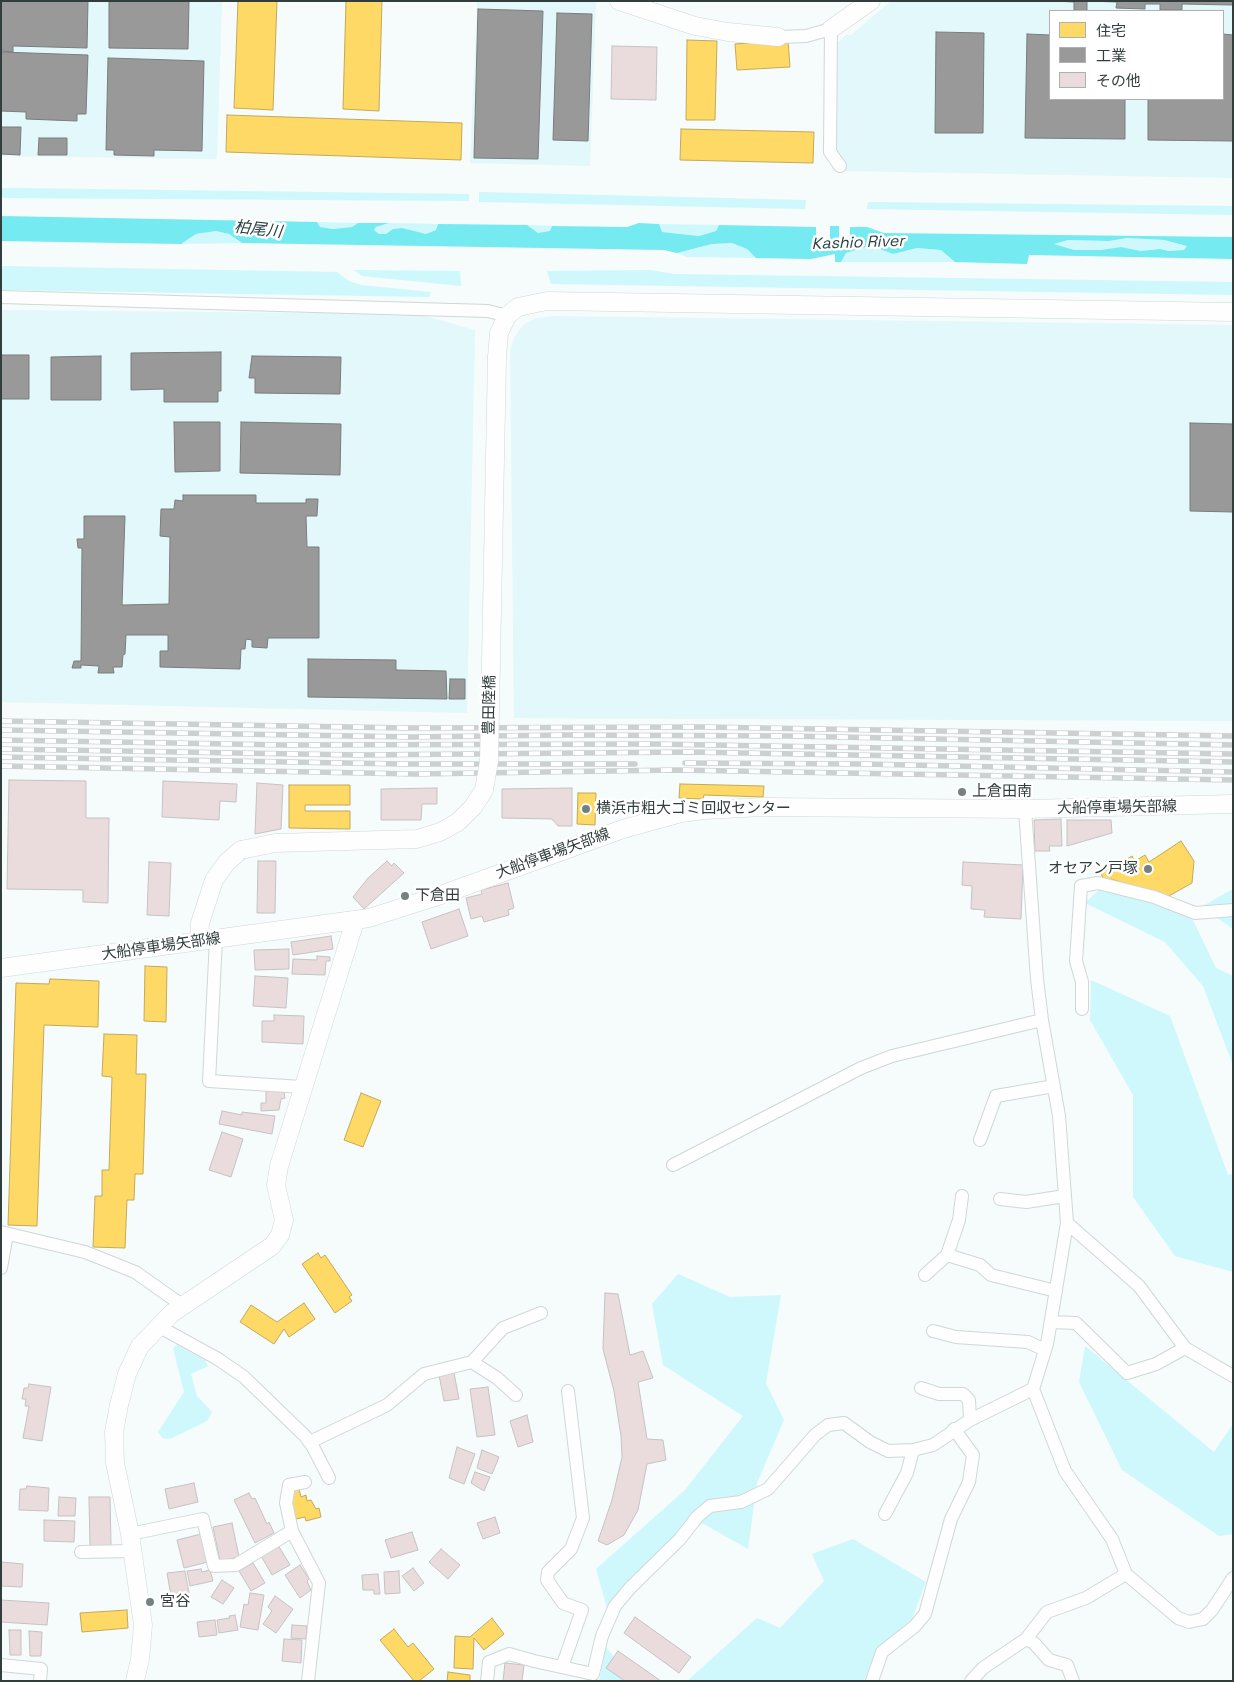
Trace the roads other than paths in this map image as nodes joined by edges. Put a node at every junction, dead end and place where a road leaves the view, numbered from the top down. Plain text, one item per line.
1 (619, 1) edge
2 (871, 1) edge
3 (831, 29) junction
4 (778, 37) joint
5 (840, 166) dead end
6 (1, 297) edge
7 (1233, 312) edge
8 (507, 316) junction
9 (1233, 804) edge
10 (1025, 809) junction
11 (1233, 910) edge
12 (354, 921) junction
13 (207, 940) junction
14 (1, 968) edge
15 (1082, 1009) dead end
16 (1042, 1020) junction
17 (1054, 1086) junction
18 (302, 1087) junction
19 (980, 1140) dead end
20 (673, 1165) dead end
21 (962, 1196) dead end
22 (1065, 1196) junction
23 (1000, 1199) dead end
24 (1067, 1223) junction
25 (4, 1233) edge
26 (947, 1255) junction
27 (1, 1268) edge
28 (925, 1275) dead end
29 (1056, 1291) junction
30 (182, 1305) junction
31 (541, 1313) dead end
32 (1051, 1322) junction
33 (158, 1326) junction
34 (933, 1331) dead end
35 (1185, 1348) junction
36 (1045, 1350) junction
37 (472, 1362) junction
38 (1233, 1376) edge
39 (921, 1388) dead end
40 (1033, 1389) junction
41 (568, 1392) dead end
42 (516, 1395) dead end
43 (970, 1420) junction
44 (954, 1429) junction
45 (310, 1442) junction
46 (913, 1450) junction
47 (329, 1478) dead end
48 (305, 1482) dead end
49 (886, 1514) dead end
50 (292, 1530) junction
51 (131, 1542) junction
52 (81, 1552) dead end
53 (1126, 1574) junction
54 (1233, 1578) edge
55 (1026, 1638) junction
56 (1, 1665) edge
57 (562, 1667) junction
58 (40, 1681) edge
59 (135, 1681) edge
60 (308, 1681) edge
61 (487, 1681) edge
62 (872, 1681) edge
63 (971, 1681) edge
64 (1073, 1681) edge

1 - 4 street
2 - 3 street
3 - 4 street
3 - 5 street
6 - 8 street
7 - 8 street
8 - 13 street, 豊田陸橋, bridge
9 - 10 street, 大船停車場矢部線
10 - 12 street, 大船停車場矢部線
10 - 16 street
11 - 15 street
12 - 13 street, 大船停車場矢部線
12 - 18 street
13 - 14 street, 大船停車場矢部線
13 - 18 street
16 - 17 street
16 - 20 street
17 - 19 street
17 - 22 street
18 - 30 street
21 - 26 street
22 - 23 street
22 - 24 street
24 - 29 street
24 - 35 street
25 - 27 street
25 - 30 street
26 - 28 street
26 - 29 street
29 - 32 street
30 - 33 street
31 - 37 street
32 - 35 street
32 - 36 street
33 - 45 street
33 - 51 street
34 - 36 street
35 - 38 street
36 - 40 street
37 - 42 street
37 - 45 street
39 - 43 street
40 - 43 street
40 - 53 street
41 - 57 street
43 - 44 street
44 - 46 street
44 - 62 street
45 - 47 street
46 - 49 street
46 - 57 street
48 - 50 street
50 - 51 street
50 - 60 street
51 - 52 street
51 - 59 street
53 - 54 street
53 - 55 street
55 - 63 street
55 - 64 street
56 - 58 street
57 - 61 street

